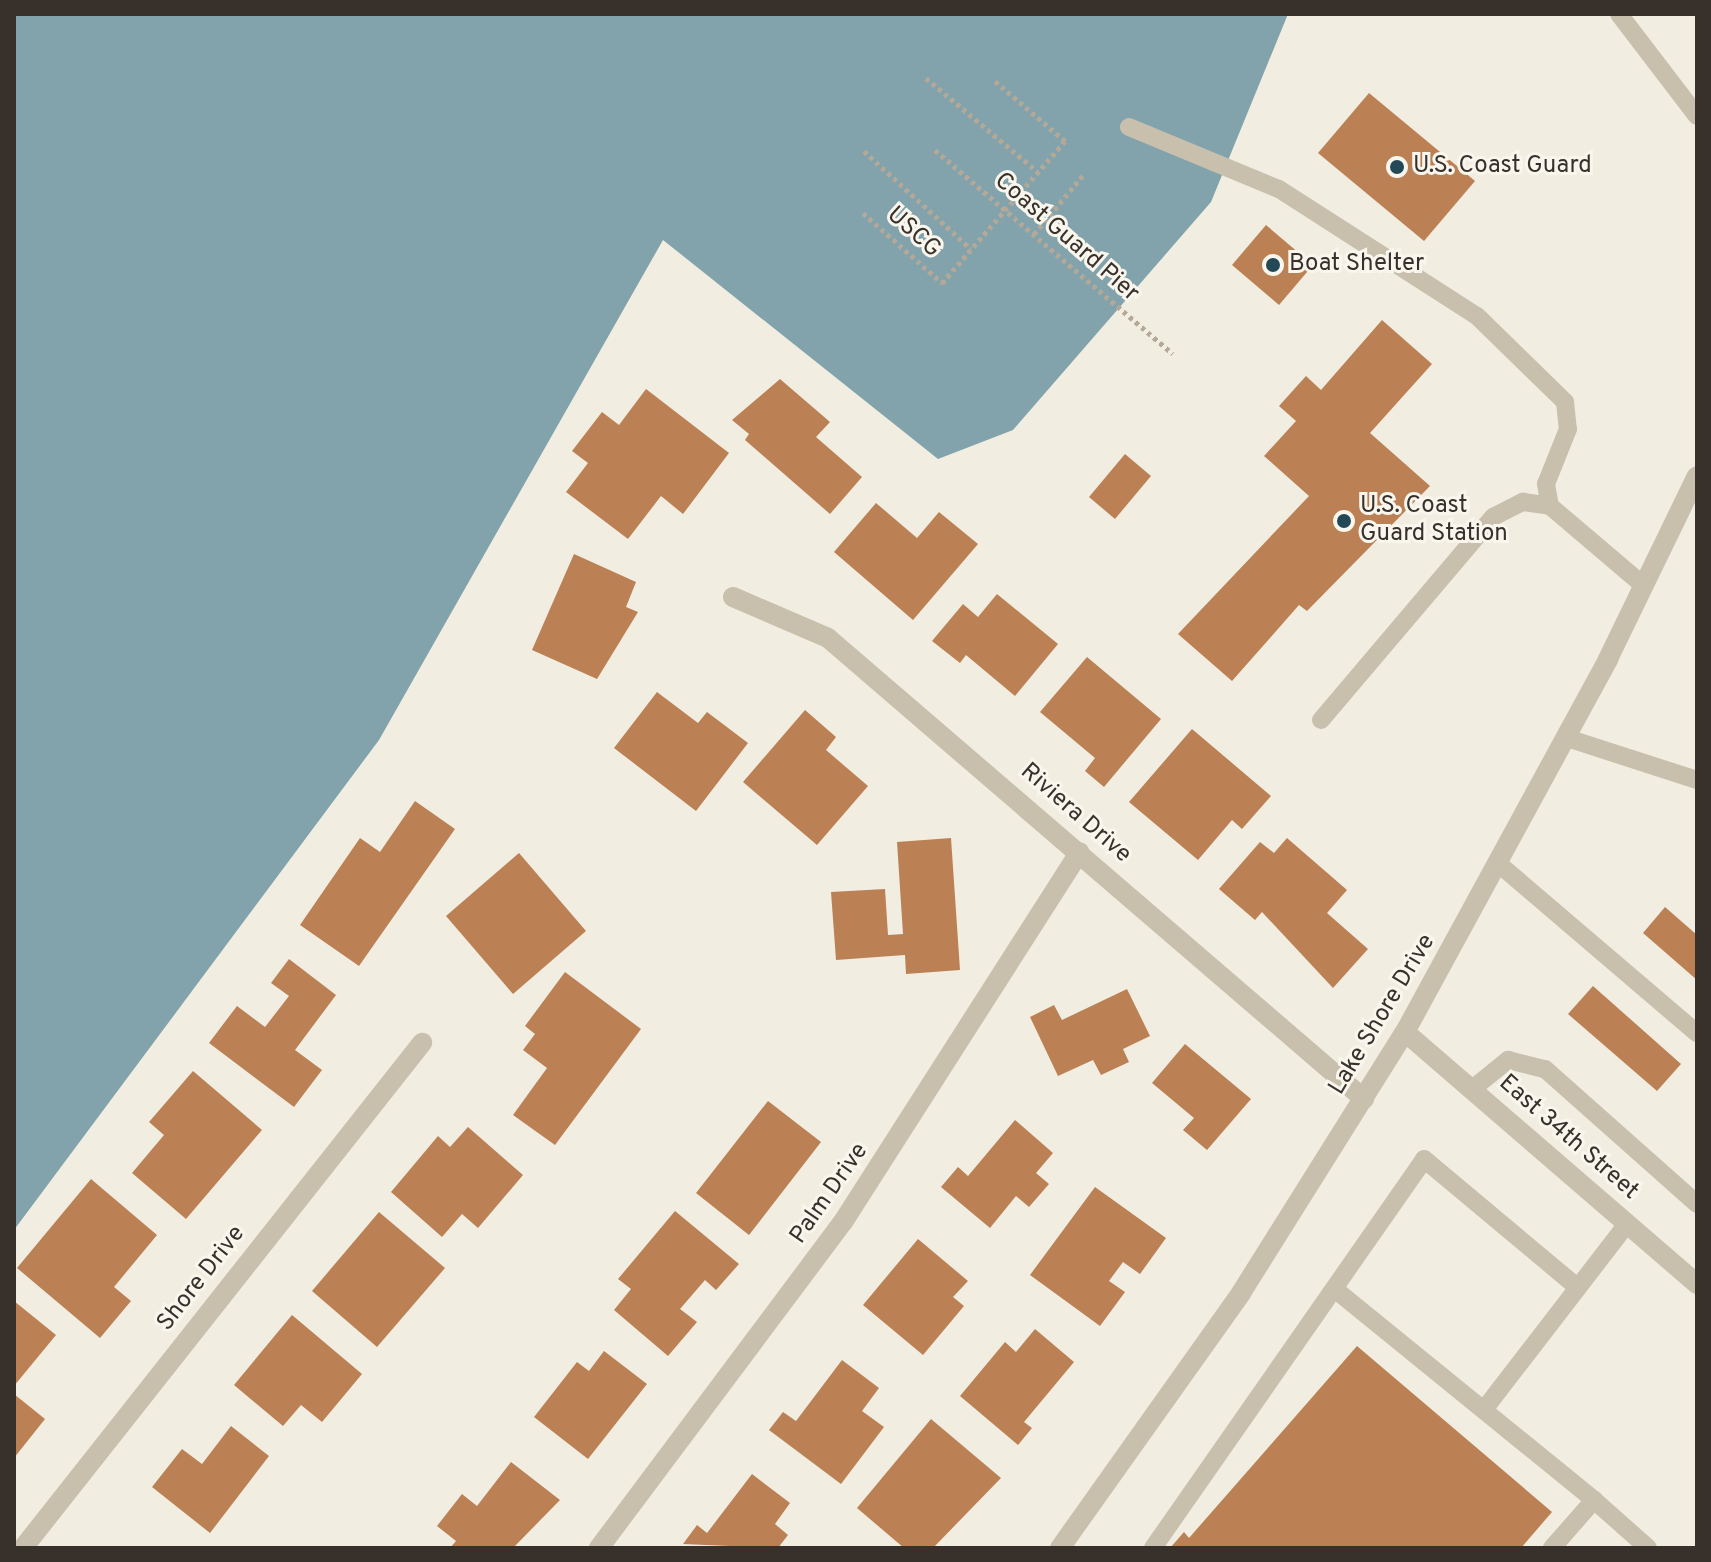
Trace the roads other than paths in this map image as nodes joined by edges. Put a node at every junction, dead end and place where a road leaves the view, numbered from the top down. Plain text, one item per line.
1 (1619, 14) edge
2 (1697, 116) edge
3 (1129, 127) dead end
4 (1697, 476) edge
5 (1550, 506) junction
6 (1644, 586) junction
7 (733, 597) dead end
8 (1321, 720) dead end
9 (1567, 738) junction
10 (1697, 755) edge
11 (1693, 776) edge
12 (1080, 852) junction
13 (1500, 865) junction
14 (1405, 1032) junction
15 (1697, 1033) edge
16 (422, 1043) dead end
17 (1471, 1090) junction
18 (1364, 1099) junction
19 (1697, 1204) edge
20 (1627, 1224) junction
21 (1697, 1284) edge
22 (1576, 1286) junction
23 (1337, 1291) junction
24 (1486, 1407) junction
25 (1594, 1500) junction
26 (23, 1548) edge
27 (599, 1548) edge
28 (1060, 1548) edge
29 (1153, 1548) edge
30 (1552, 1548) edge
31 (1648, 1548) edge

1 - 2 lane
3 - 5 lane
4 - 6 street, Lake Shore Drive
5 - 6 lane
5 - 8 lane
6 - 9 street, Lake Shore Drive
7 - 12 street, Riviera Drive
9 - 11 lane
9 - 13 street, Lake Shore Drive
10 - 11 lane
12 - 18 street, Riviera Drive
12 - 27 street, Palm Drive
13 - 14 street, Lake Shore Drive
13 - 15 lane
14 - 17 street, East 34th Street
14 - 18 street, Lake Shore Drive
16 - 26 street, Shore Drive
17 - 19 lane
17 - 20 street, East 34th Street
18 - 28 street, Lake Shore Drive
20 - 21 street, East 34th Street
20 - 22 lane
22 - 23 lane
22 - 24 lane
23 - 24 lane
23 - 29 lane
24 - 25 lane
25 - 30 lane
25 - 31 lane

